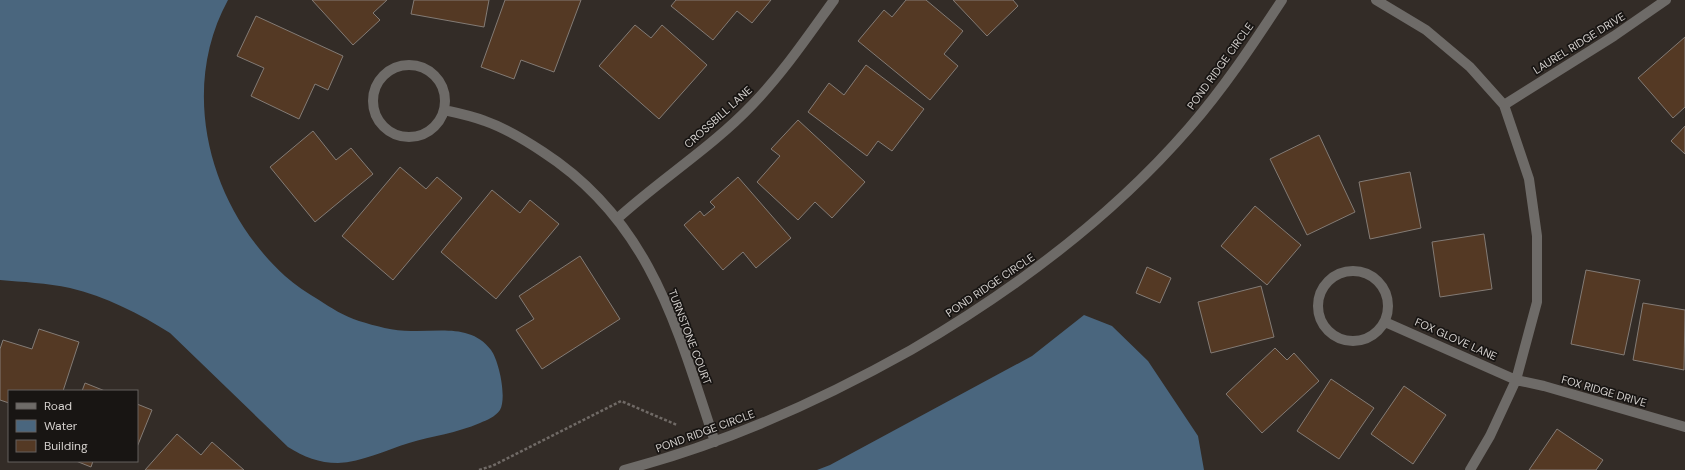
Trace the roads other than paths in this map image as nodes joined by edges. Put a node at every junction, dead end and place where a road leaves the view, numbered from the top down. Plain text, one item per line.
1 (834, 0) edge
2 (1282, 0) edge
3 (1376, 0) edge
4 (1666, 0) edge
5 (1504, 105) junction
6 (444, 110) junction
7 (618, 218) junction
8 (1385, 322) junction
9 (1516, 380) junction
10 (1685, 427) edge
11 (715, 442) junction
12 (624, 470) edge
13 (1470, 470) edge

1 - 7 street, CROSSBILL LANE
2 - 11 street, POND RIDGE CIRCLE
3 - 5 street
4 - 5 street, LAUREL RIDGE DRIVE
5 - 9 street
6 - 6 street
6 - 7 street, TURNSTONE COURT
7 - 11 street, TURNSTONE COURT
8 - 8 street
8 - 9 street, FOX GLOVE LANE
9 - 10 street, FOX RIDGE DRIVE
9 - 13 street
11 - 12 street, POND RIDGE CIRCLE

